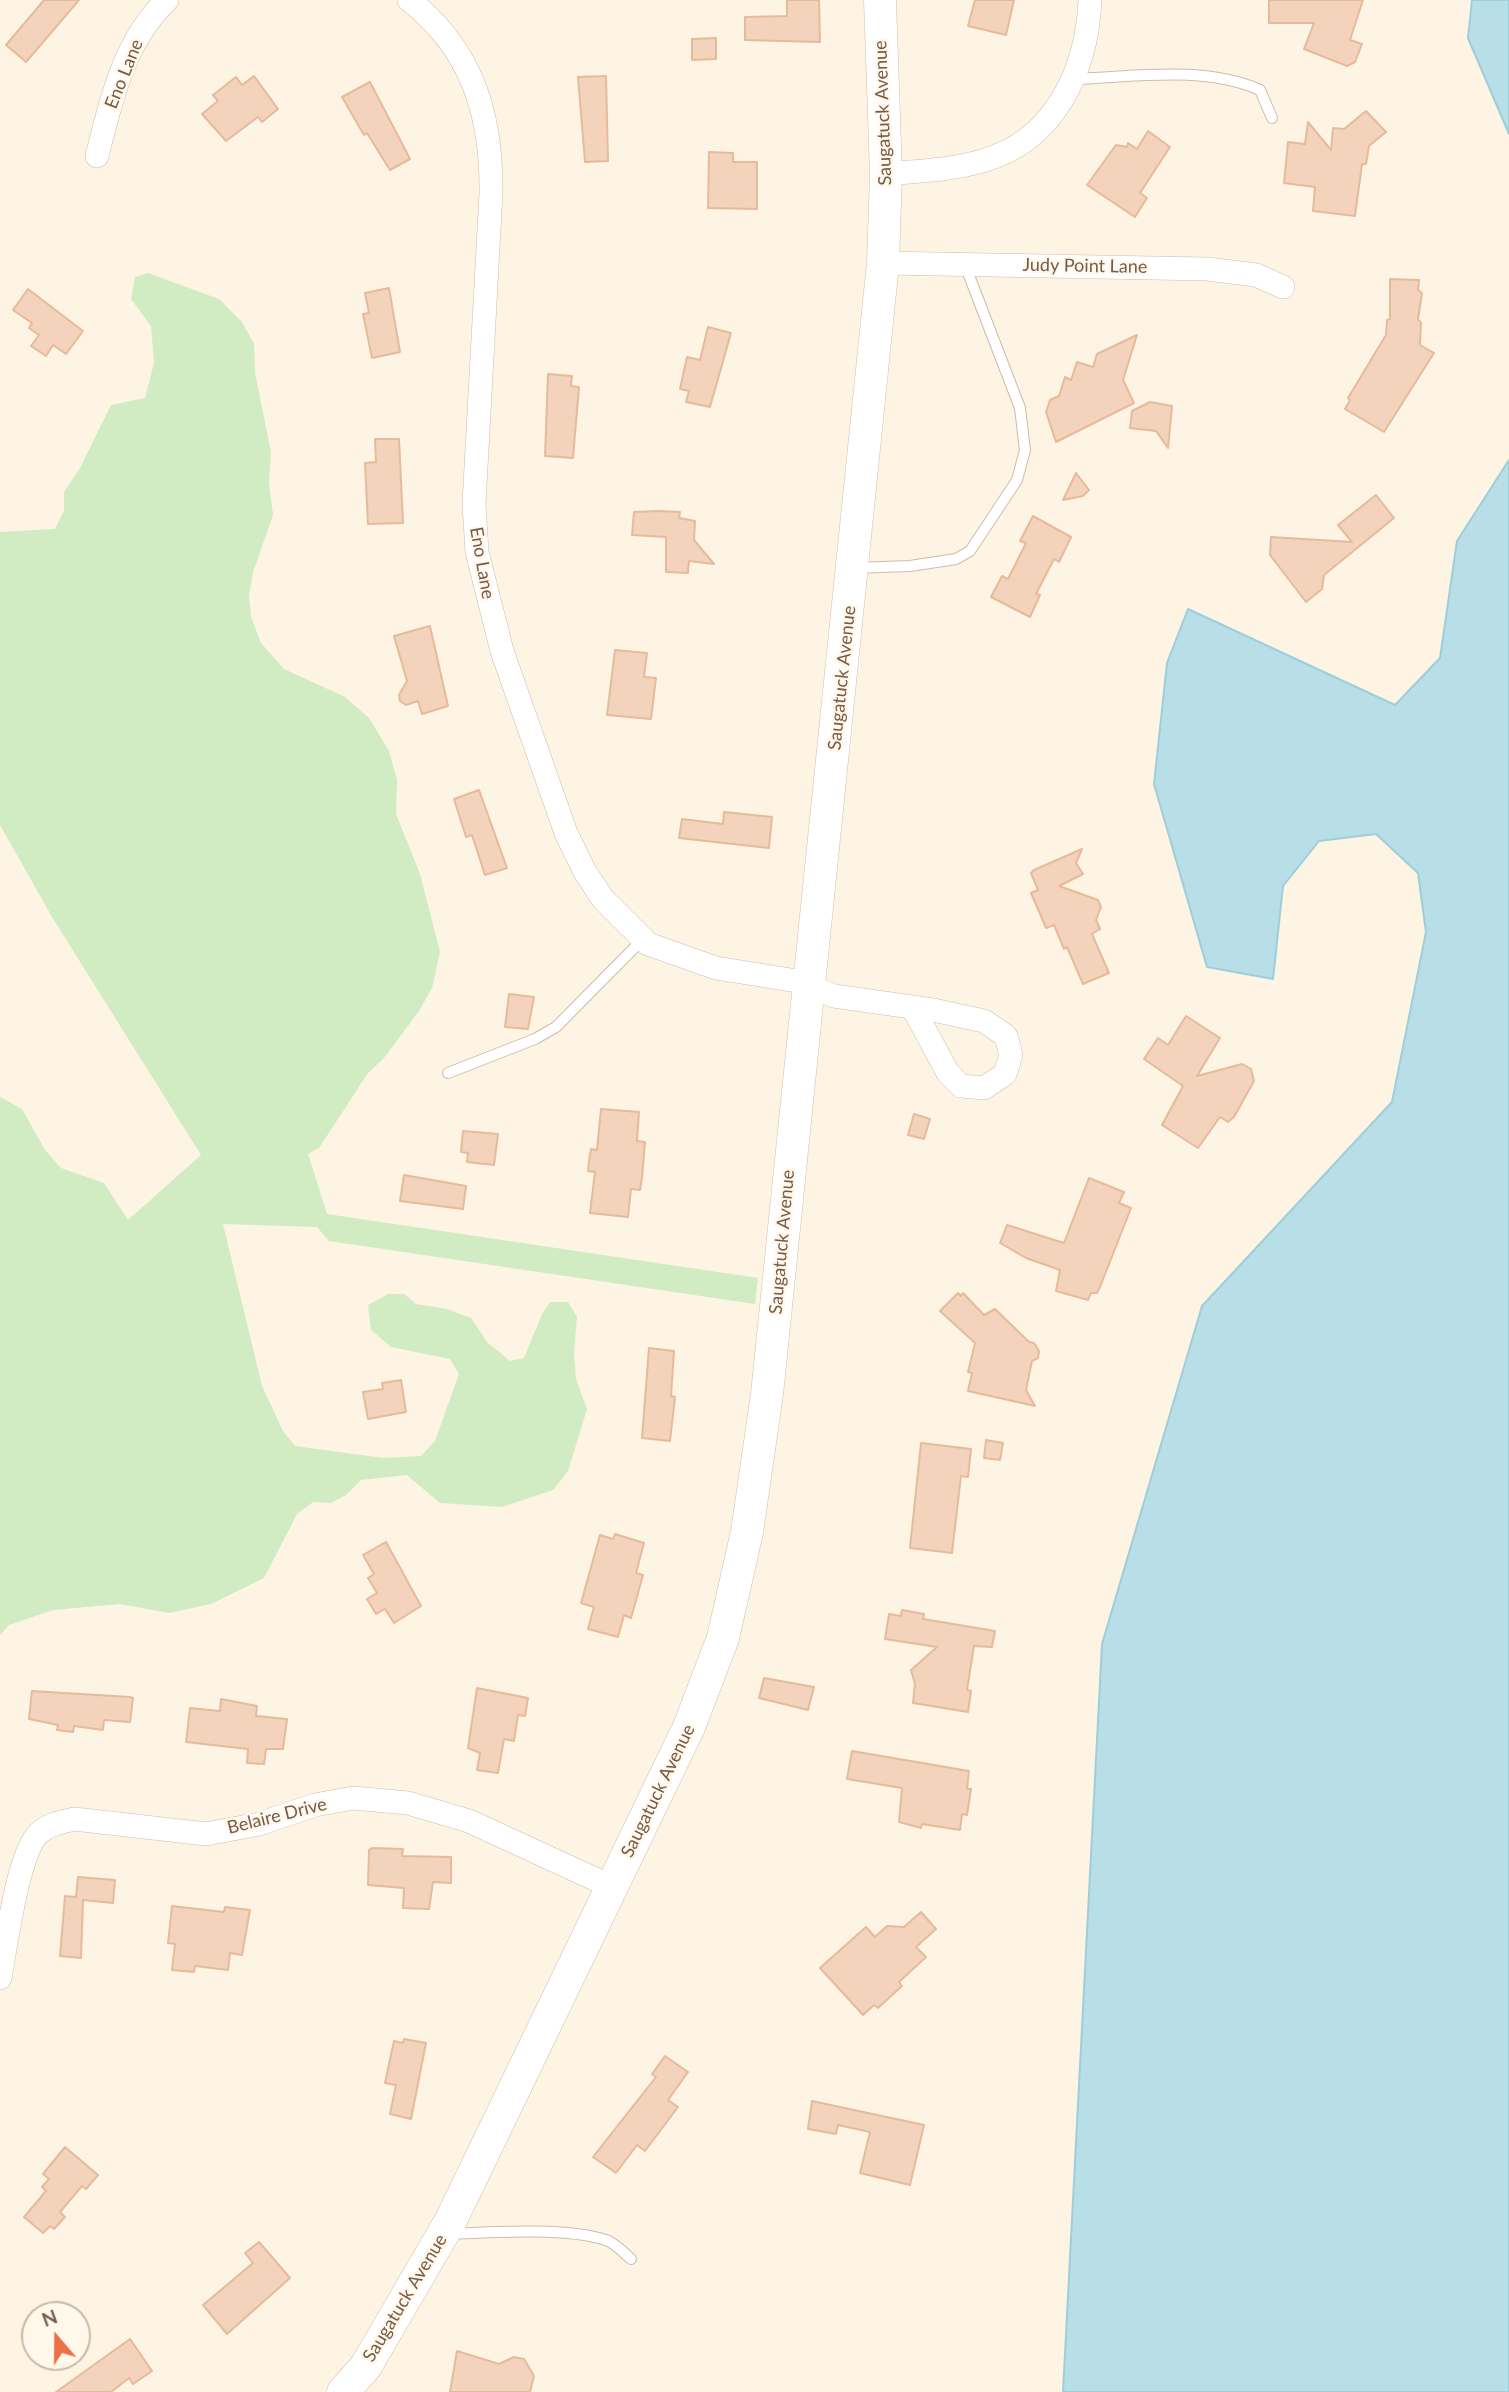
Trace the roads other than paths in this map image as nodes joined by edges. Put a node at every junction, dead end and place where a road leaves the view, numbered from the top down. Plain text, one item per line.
1 (167, 0) edge
2 (409, 0) edge
3 (880, 0) edge
4 (1090, 0) edge
5 (1073, 79) junction
6 (1272, 118) dead end
7 (97, 156) dead end
8 (886, 174) junction
9 (883, 263) junction
10 (964, 264) junction
11 (1283, 288) dead end
12 (854, 568) junction
13 (642, 940) junction
14 (809, 986) junction
15 (914, 1008) dead end
16 (447, 1073) dead end
17 (612, 1887) junction
18 (0, 1978) edge
19 (443, 2235) junction
20 (631, 2259) dead end
21 (343, 2392) edge

1 - 7 street, Eno Lane
2 - 13 street, Eno Lane
3 - 8 main road, Saugatuck Avenue
4 - 5 street
5 - 6 lane
5 - 8 street
8 - 9 main road, Saugatuck Avenue
9 - 10 street, Judy Point Lane
9 - 12 main road, Saugatuck Avenue
10 - 11 street, Judy Point Lane
10 - 12 lane
12 - 14 main road, Saugatuck Avenue
13 - 14 street, Eno Lane
13 - 16 lane
14 - 15 street, Eno Lane
14 - 17 main road, Saugatuck Avenue
17 - 18 street, Belaire Drive
17 - 19 main road, Saugatuck Avenue
19 - 20 lane
19 - 21 main road, Saugatuck Avenue

